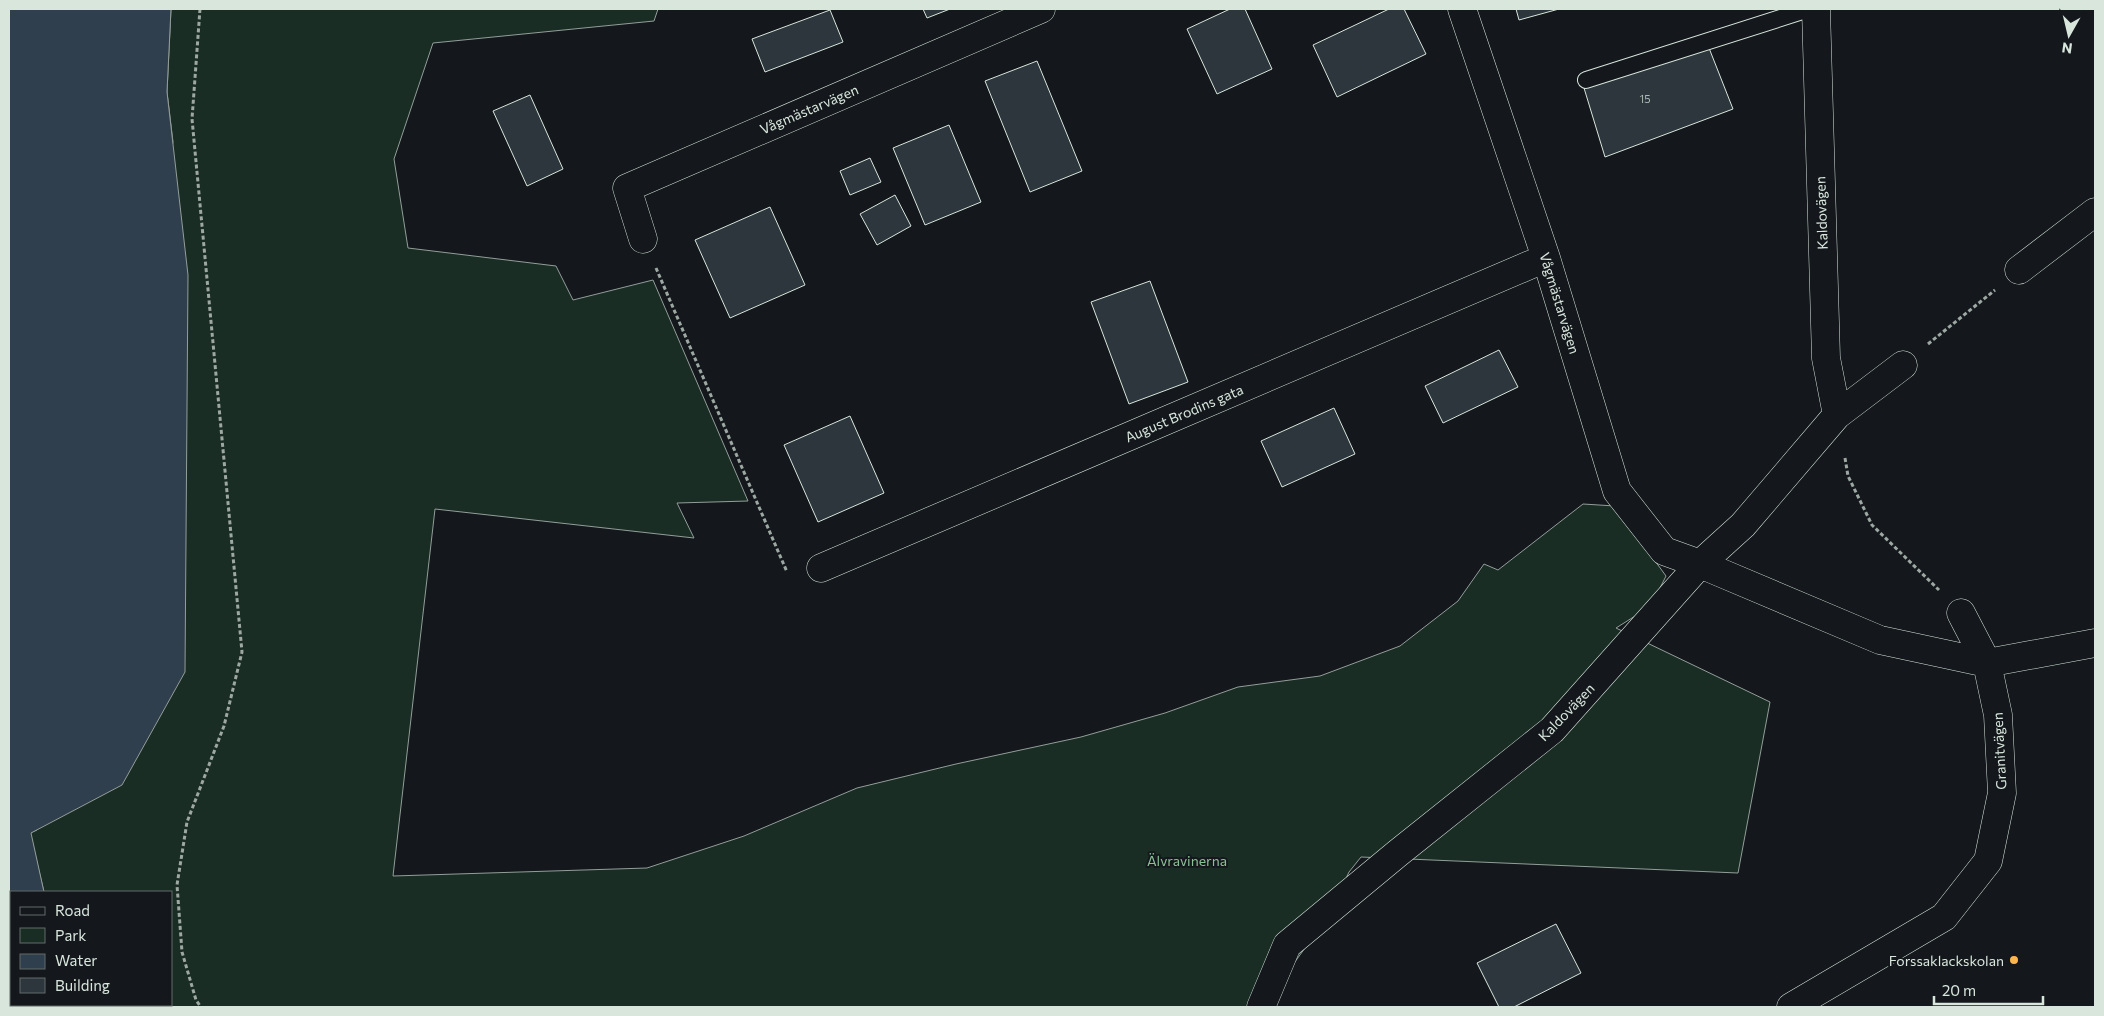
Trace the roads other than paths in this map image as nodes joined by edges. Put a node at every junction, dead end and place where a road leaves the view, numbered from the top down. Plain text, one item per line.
1 (1040, 9) edge
2 (1462, 9) edge
3 (1809, 9) edge
4 (1816, 9) edge
5 (1586, 80) dead end
6 (2095, 212) edge
7 (643, 239) road end
8 (1546, 258) junction
9 (2019, 270) road end
10 (1903, 365) road end
11 (1837, 416) junction
12 (1700, 564) junction
13 (822, 568) road end
14 (1961, 613) road end
15 (2095, 643) edge
16 (1987, 663) junction
17 (1261, 1007) edge
18 (1791, 1007) edge

1 - 7 street, Vågmästarvägen
2 - 8 street, Vågmästarvägen
3 - 5 lane
4 - 11 street, Kaldovägen
6 - 9 street
8 - 12 street, Vågmästarvägen
8 - 13 street, August Brodins gata
10 - 11 street, Kaldovägen
11 - 12 street, Kaldovägen
12 - 16 street
12 - 17 street, Kaldovägen
14 - 16 street, Granitvägen
15 - 16 street
16 - 18 street, Granitvägen

